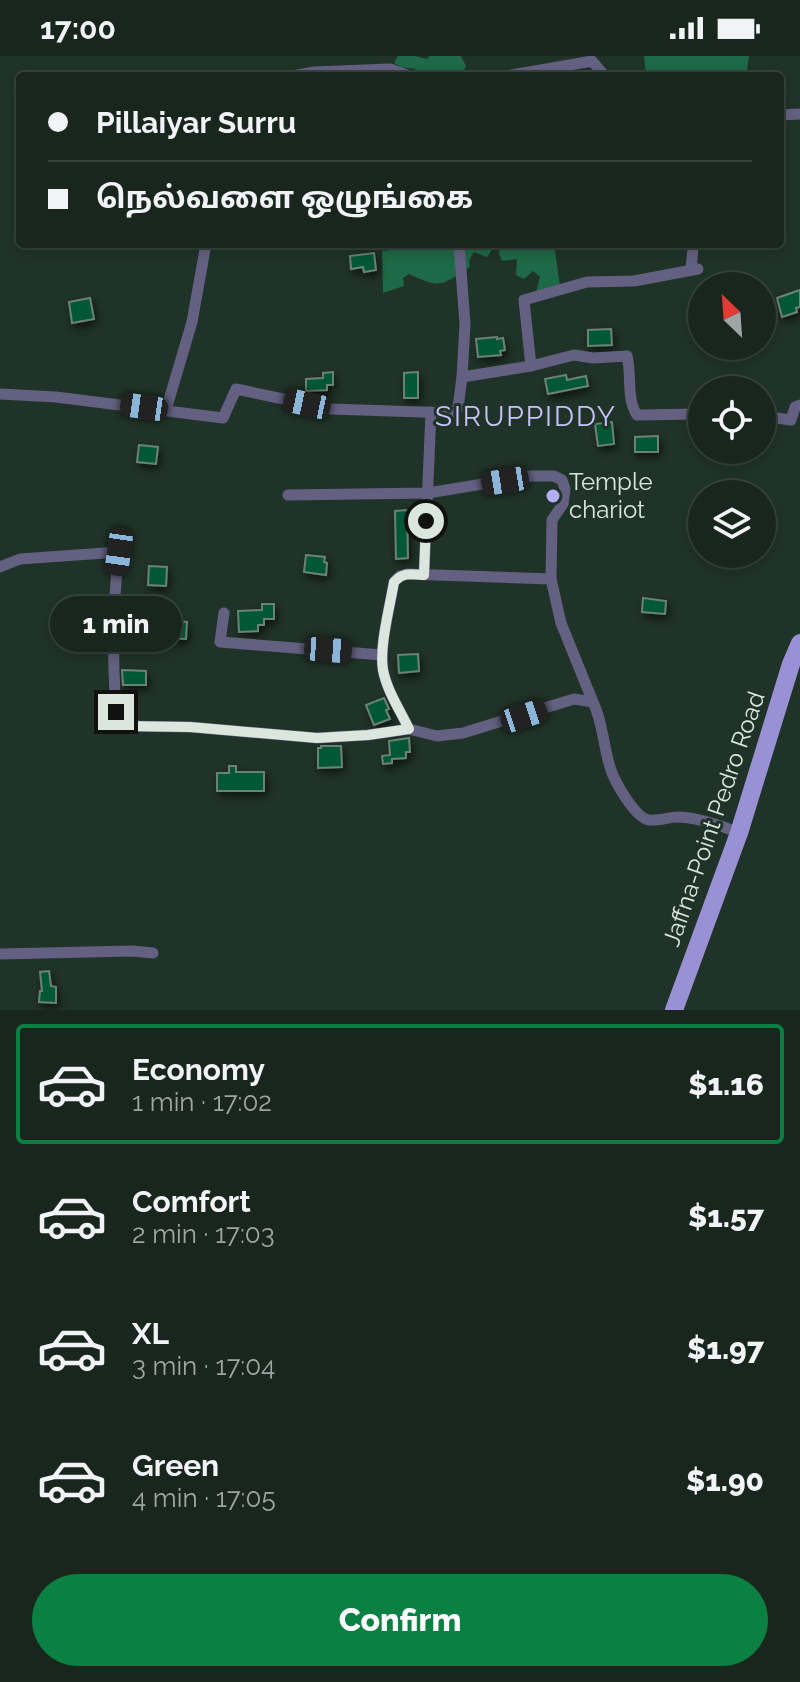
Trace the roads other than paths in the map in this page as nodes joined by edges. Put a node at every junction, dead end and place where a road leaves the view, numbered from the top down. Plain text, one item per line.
1 (314, 72) edge
2 (399, 72) edge
3 (529, 72) edge
4 (602, 72) edge
5 (205, 248) edge
6 (459, 248) edge
7 (692, 248) edge
8 (531, 366) junction
9 (462, 377) junction
10 (0, 394) edge
11 (800, 405) edge
12 (166, 410) junction
13 (431, 412) junction
14 (688, 414) edge
15 (776, 418) edge
16 (428, 493) junction
17 (288, 495) dead end
18 (0, 567) edge
19 (424, 575) junction
20 (551, 579) junction
21 (224, 613) dead end
22 (800, 643) edge
23 (382, 655) junction
24 (593, 702) junction
25 (409, 729) junction
26 (739, 833) junction
27 (153, 953) dead end
28 (0, 954) edge
29 (674, 1010) edge

1 - 2 street
3 - 4 street
5 - 12 street
6 - 9 street
7 - 8 street
8 - 9 street
8 - 14 street
9 - 13 street
10 - 12 street
11 - 15 street
12 - 13 street
13 - 16 street
16 - 17 street
16 - 19 street
16 - 20 street
18 - 25 street
19 - 20 street
19 - 23 street
20 - 24 street
21 - 23 street
22 - 26 main road, Jaffna-Point Pedro Road
23 - 25 street
24 - 25 street
24 - 26 street
26 - 29 main road, Jaffna-Point Pedro Road
27 - 28 street

